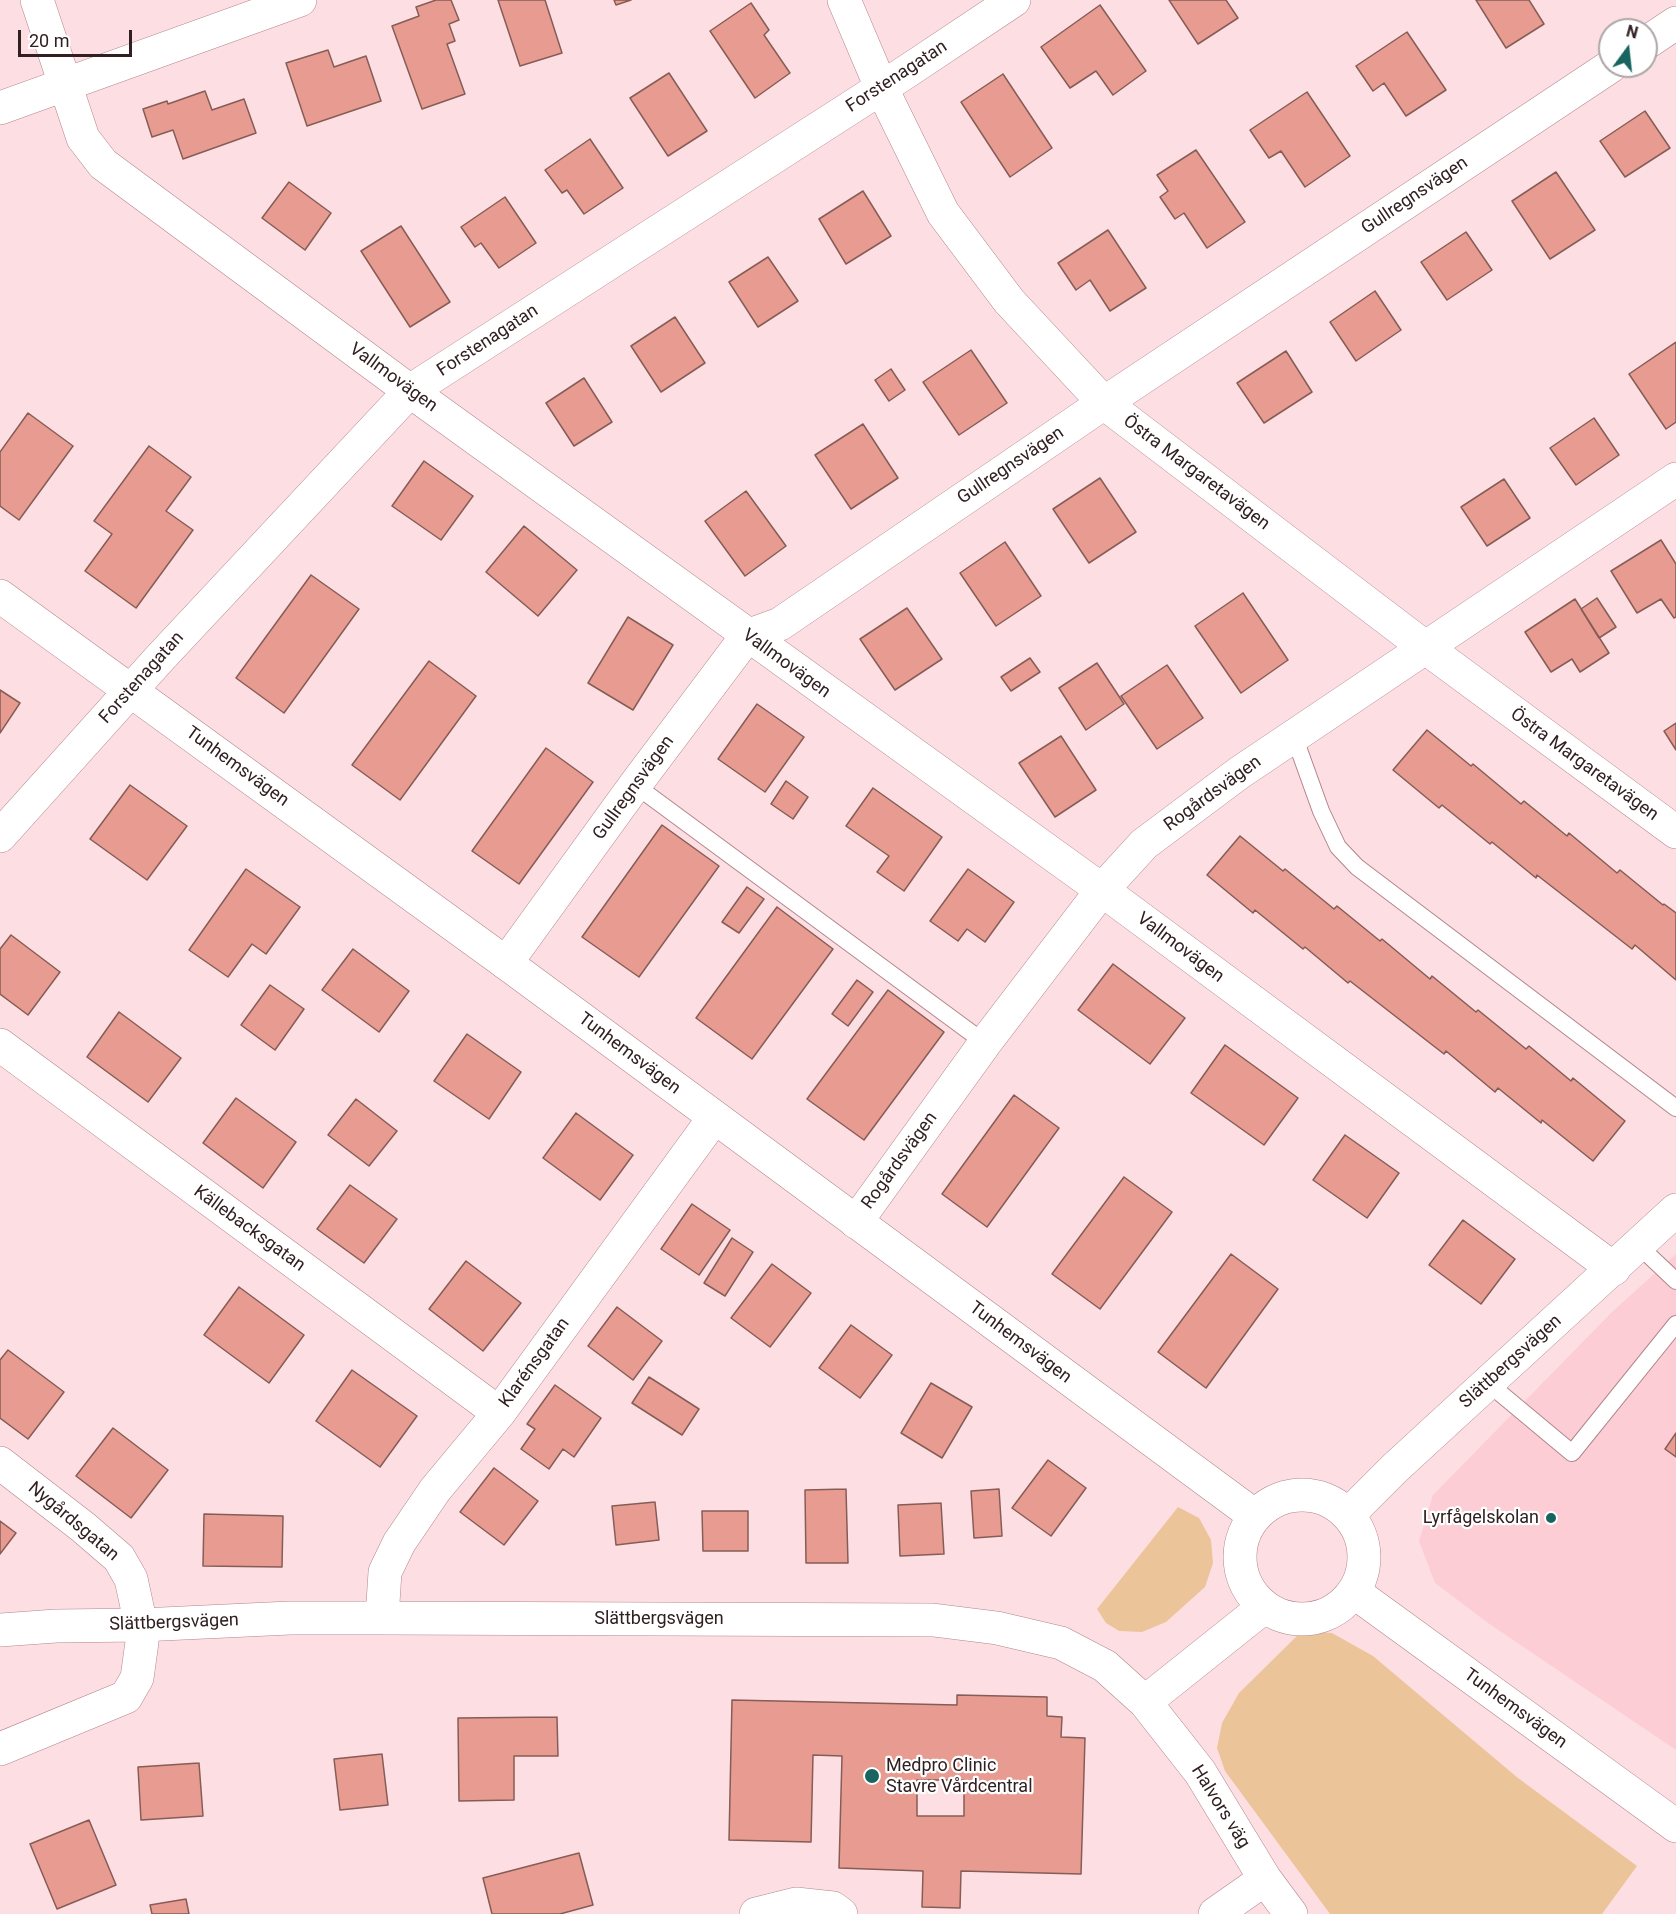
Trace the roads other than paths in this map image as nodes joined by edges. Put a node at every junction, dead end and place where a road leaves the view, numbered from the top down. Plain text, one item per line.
1 (37, 0) edge
2 (300, 0) edge
3 (844, 0) edge
4 (1014, 0) edge
5 (1676, 23) edge
6 (1658, 35) edge
7 (1598, 75) edge
8 (66, 84) junction
9 (881, 87) junction
10 (0, 108) edge
11 (410, 391) junction
12 (1104, 403) junction
13 (1676, 479) edge
14 (0, 597) edge
15 (747, 636) junction
16 (1426, 648) junction
17 (130, 690) junction
18 (1294, 736) junction
19 (635, 785) junction
20 (1676, 832) edge
21 (0, 836) edge
22 (1102, 890) junction
23 (506, 963) junction
24 (985, 1043) junction
25 (0, 1045) edge
26 (1676, 1108) edge
27 (714, 1118) junction
28 (1676, 1210) edge
29 (856, 1222) junction
30 (1638, 1245) junction
31 (1614, 1269) junction
32 (1676, 1281) edge
33 (1676, 1324) edge
34 (1488, 1383) junction
35 (499, 1413) junction
36 (0, 1463) edge
37 (1348, 1515) junction
38 (1255, 1516) junction
39 (1354, 1592) junction
40 (1263, 1607) junction
41 (382, 1618) junction
42 (141, 1625) junction
43 (0, 1630) edge
44 (1145, 1702) junction
45 (0, 1749) edge
46 (1676, 1826) edge
47 (1265, 1879) junction
48 (756, 1914) edge
49 (841, 1914) edge
50 (1215, 1914) edge
51 (1291, 1914) edge

1 - 8 street, Vallmovägen
2 - 8 street
3 - 9 street, Östra Margaretavägen
4 - 9 street, Forstenagatan
5 - 6 street
7 - 12 street, Gullregnsvägen
8 - 10 street
8 - 11 street, Vallmovägen
9 - 11 street, Forstenagatan
9 - 12 street, Östra Margaretavägen
11 - 15 street, Vallmovägen
11 - 17 street, Forstenagatan
12 - 15 street, Gullregnsvägen
12 - 16 street, Östra Margaretavägen
13 - 16 street, Rogårdsvägen
14 - 17 street, Tunhemsvägen
15 - 19 street, Gullregnsvägen
15 - 22 street, Vallmovägen
16 - 18 street, Rogårdsvägen
16 - 20 street, Östra Margaretavägen
17 - 21 street, Forstenagatan
17 - 23 street, Tunhemsvägen
18 - 22 street, Rogårdsvägen
18 - 26 lane
19 - 23 street, Gullregnsvägen
19 - 24 lane
22 - 24 street, Rogårdsvägen
22 - 31 street, Vallmovägen
23 - 27 street, Tunhemsvägen
24 - 29 street, Rogårdsvägen
25 - 35 street, Källebacksgatan
27 - 29 street, Tunhemsvägen
27 - 35 street, Klarénsgatan
28 - 30 street, Slättbergsvägen
29 - 38 street, Tunhemsvägen
30 - 31 street, Slättbergsvägen
30 - 32 lane
31 - 34 street, Slättbergsvägen
33 - 34 lane
34 - 37 street, Slättbergsvägen
35 - 41 street, Klarénsgatan
36 - 42 street, Nygårdsgatan
37 - 38 street
37 - 39 street
38 - 40 street
39 - 40 street
39 - 46 street, Tunhemsvägen
40 - 44 street
41 - 42 street, Slättbergsvägen
41 - 44 street, Slättbergsvägen
42 - 43 street, Slättbergsvägen
42 - 45 street, Nygårdsgatan
44 - 47 street, Halvors väg
47 - 50 street
47 - 51 street, Halvors väg
48 - 49 street

